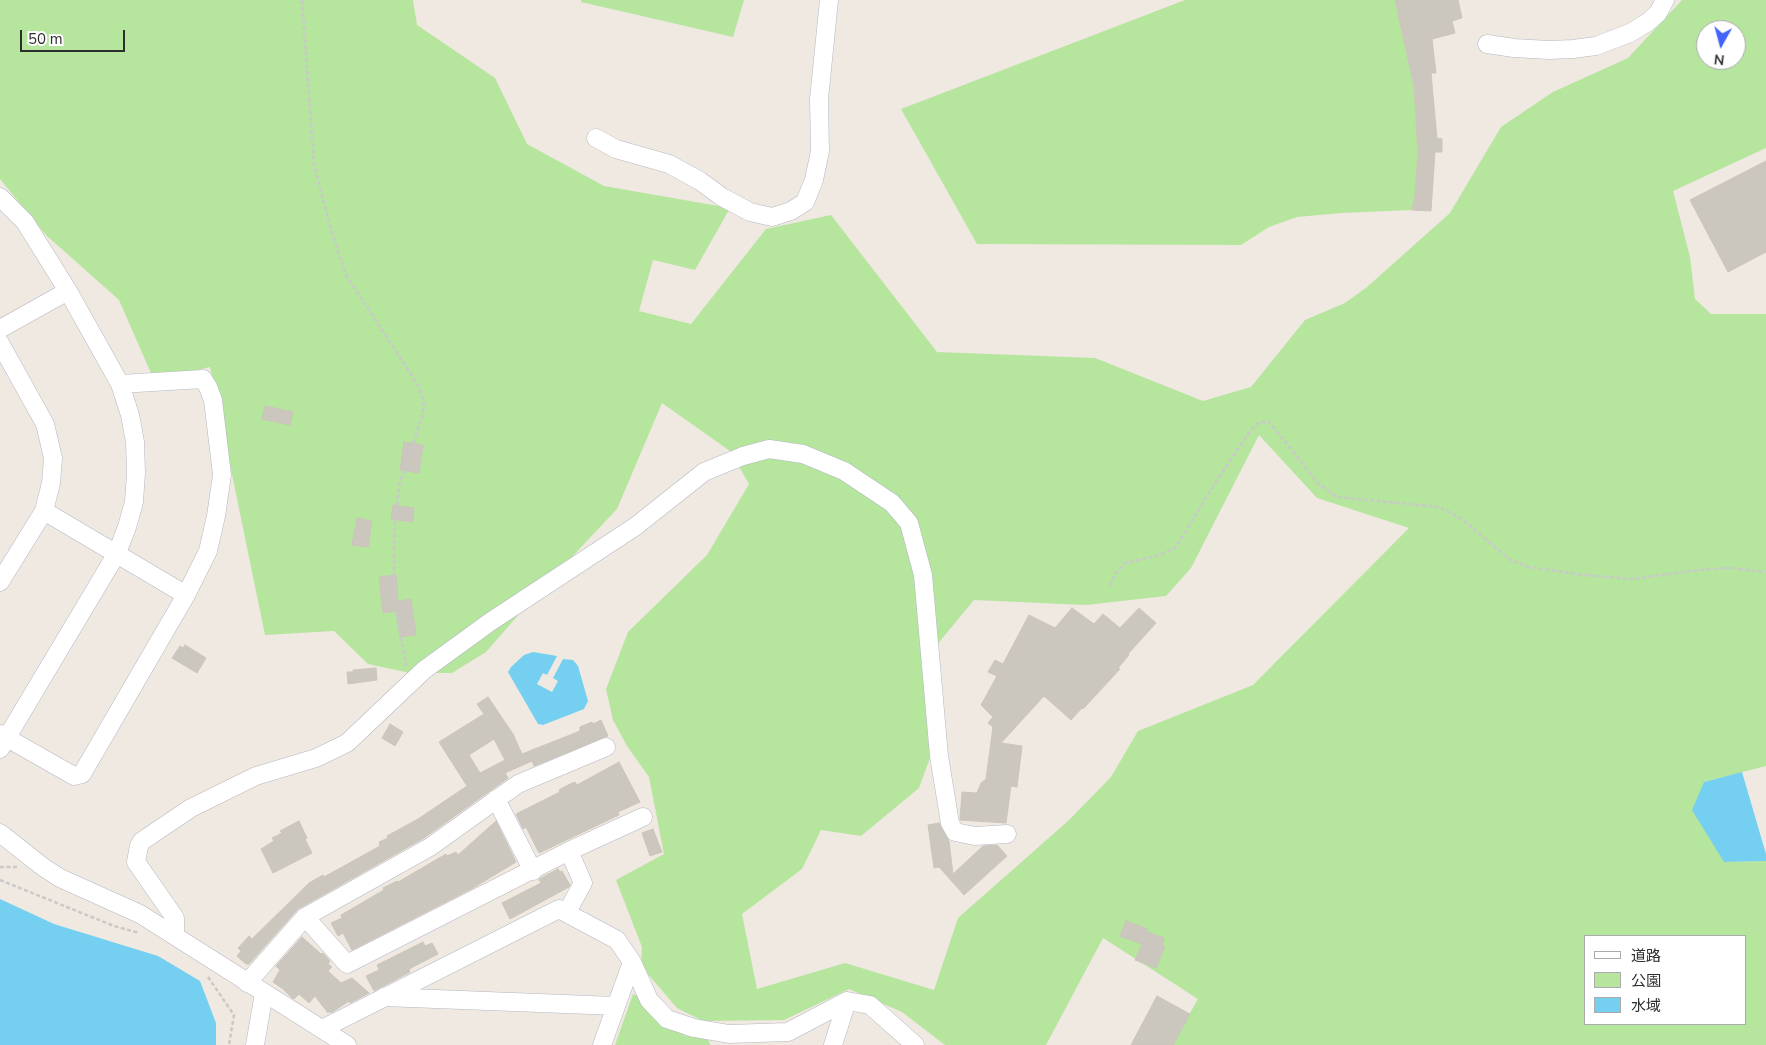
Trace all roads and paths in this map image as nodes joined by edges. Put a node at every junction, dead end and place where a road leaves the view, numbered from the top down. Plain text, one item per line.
1 (302, 0) edge
2 (829, 0) edge
3 (1665, 0) edge
4 (1487, 44) dead end
5 (596, 138) dead end
6 (0, 197) edge
7 (68, 291) junction
8 (0, 330) edge
9 (0, 343) edge
10 (120, 384) junction
11 (44, 511) junction
12 (117, 553) junction
13 (7, 554) edge
14 (1766, 572) edge
15 (0, 582) edge
16 (1110, 586) dead end
17 (186, 595) junction
18 (410, 684) junction
19 (2, 740) edge
20 (606, 747) dead end
21 (496, 799) junction
22 (643, 817) dead end
23 (0, 833) edge
24 (1007, 834) dead end
25 (570, 851) junction
26 (533, 870) junction
27 (0, 880) edge
28 (567, 912) junction
29 (305, 917) junction
30 (146, 935) dead end
31 (175, 935) junction
32 (632, 962) junction
33 (208, 976) dead end
34 (247, 982) junction
35 (264, 993) junction
36 (383, 997) junction
37 (847, 1001) junction
38 (616, 1006) junction
39 (322, 1028) junction
40 (721, 1039) edge
41 (342, 1043) edge
42 (229, 1045) edge
43 (255, 1045) edge
44 (602, 1045) edge
45 (833, 1045) edge
46 (914, 1045) edge

1 - 18 path
2 - 5 street
3 - 4 street
6 - 7 street
7 - 8 street
7 - 10 street
9 - 11 street
10 - 12 street
10 - 17 street
11 - 12 street
11 - 13 street
12 - 17 street
12 - 19 street
13 - 15 street
14 - 16 path
17 - 19 street
18 - 24 street
18 - 31 street
20 - 21 street
21 - 26 street
21 - 29 street
22 - 25 street
23 - 31 street
25 - 26 street
25 - 28 street
26 - 29 street
27 - 30 path
28 - 32 street
28 - 36 street
29 - 34 street
31 - 34 street
32 - 38 street
32 - 40 street
33 - 42 path
34 - 35 street
35 - 39 street
35 - 43 street
36 - 38 street
36 - 39 street
37 - 40 street
37 - 45 street
37 - 46 street
38 - 44 street
39 - 41 street

